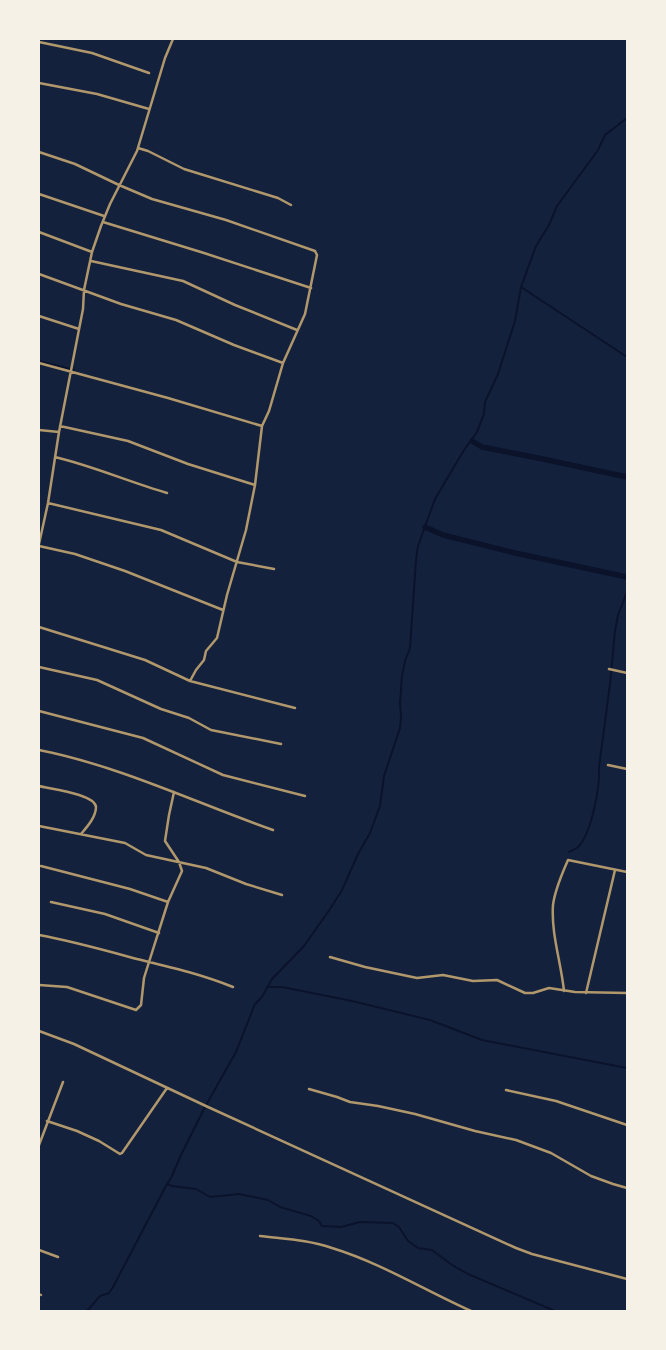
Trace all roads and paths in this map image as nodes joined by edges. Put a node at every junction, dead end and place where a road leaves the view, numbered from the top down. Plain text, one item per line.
1 (173, 39) edge
2 (39, 42) edge
3 (149, 72) dead end
4 (39, 82) edge
5 (149, 109) junction
6 (138, 148) junction
7 (39, 152) edge
8 (119, 185) junction
9 (39, 194) edge
10 (291, 205) dead end
11 (104, 216) junction
12 (102, 222) junction
13 (39, 232) edge
14 (92, 252) junction
15 (91, 260) junction
16 (39, 274) edge
17 (311, 288) junction
18 (84, 290) junction
19 (39, 316) edge
20 (79, 329) junction
21 (297, 330) junction
22 (39, 363) edge
23 (283, 363) junction
24 (70, 373) junction
25 (60, 426) junction
26 (262, 426) junction
27 (39, 430) edge
28 (59, 432) junction
29 (55, 457) junction
30 (256, 485) junction
31 (167, 493) dead end
32 (48, 503) junction
33 (39, 545) edge
34 (237, 562) junction
35 (274, 569) dead end
36 (223, 610) junction
37 (39, 627) edge
38 (39, 667) edge
39 (611, 669) dead end
40 (627, 673) edge
41 (190, 680) junction
42 (295, 708) dead end
43 (39, 711) edge
44 (281, 744) dead end
45 (39, 750) edge
46 (608, 765) dead end
47 (627, 770) edge
48 (39, 786) edge
49 (174, 792) junction
50 (305, 796) dead end
51 (39, 826) edge
52 (273, 830) dead end
53 (81, 834) junction
54 (179, 862) junction
55 (42, 866) dead end
56 (614, 870) junction
57 (627, 872) edge
58 (282, 895) dead end
59 (51, 902) dead end
60 (168, 902) junction
61 (159, 933) junction
62 (39, 936) edge
63 (330, 957) dead end
64 (149, 962) junction
65 (39, 985) edge
66 (233, 987) dead end
67 (564, 991) junction
68 (586, 993) junction
69 (627, 993) edge
70 (39, 1031) edge
71 (63, 1082) dead end
72 (167, 1088) junction
73 (309, 1089) dead end
74 (506, 1090) dead end
75 (47, 1121) junction
76 (627, 1126) edge
77 (39, 1145) edge
78 (627, 1188) edge
79 (260, 1236) dead end
80 (39, 1250) edge
81 (58, 1257) dead end
82 (627, 1279) edge
83 (471, 1311) edge

1 - 5 street
2 - 3 street
4 - 5 street
5 - 6 street
6 - 8 street
6 - 10 street
7 - 8 street
8 - 11 street
8 - 17 street
9 - 11 street
11 - 12 street
12 - 14 street
12 - 17 street
13 - 14 street
14 - 15 street
15 - 18 street
15 - 21 street
16 - 18 street
17 - 21 street
18 - 20 street
18 - 23 street
19 - 20 street
20 - 24 street
21 - 23 street
22 - 24 street
23 - 26 street
24 - 25 street
24 - 26 street
25 - 28 street
25 - 30 street
26 - 30 street
27 - 28 street
28 - 29 street
29 - 31 street
29 - 32 street
30 - 34 street
32 - 33 street
32 - 34 street
33 - 36 street
34 - 35 street
34 - 36 street
36 - 41 street
37 - 41 street
38 - 44 street
39 - 40 street
41 - 42 street
43 - 50 street
45 - 49 street
46 - 47 street
48 - 53 street
49 - 52 street
49 - 54 street
51 - 53 street
53 - 54 street
54 - 58 street
54 - 60 street
55 - 60 street
56 - 57 street
56 - 67 street
56 - 68 street
59 - 61 street
60 - 61 street
61 - 64 street
62 - 64 street
63 - 67 street
64 - 65 street
64 - 66 street
67 - 68 street
68 - 69 street
70 - 72 street
71 - 75 street
72 - 75 street
72 - 82 street
73 - 78 street
74 - 76 street
75 - 77 street
79 - 83 street
80 - 81 street

